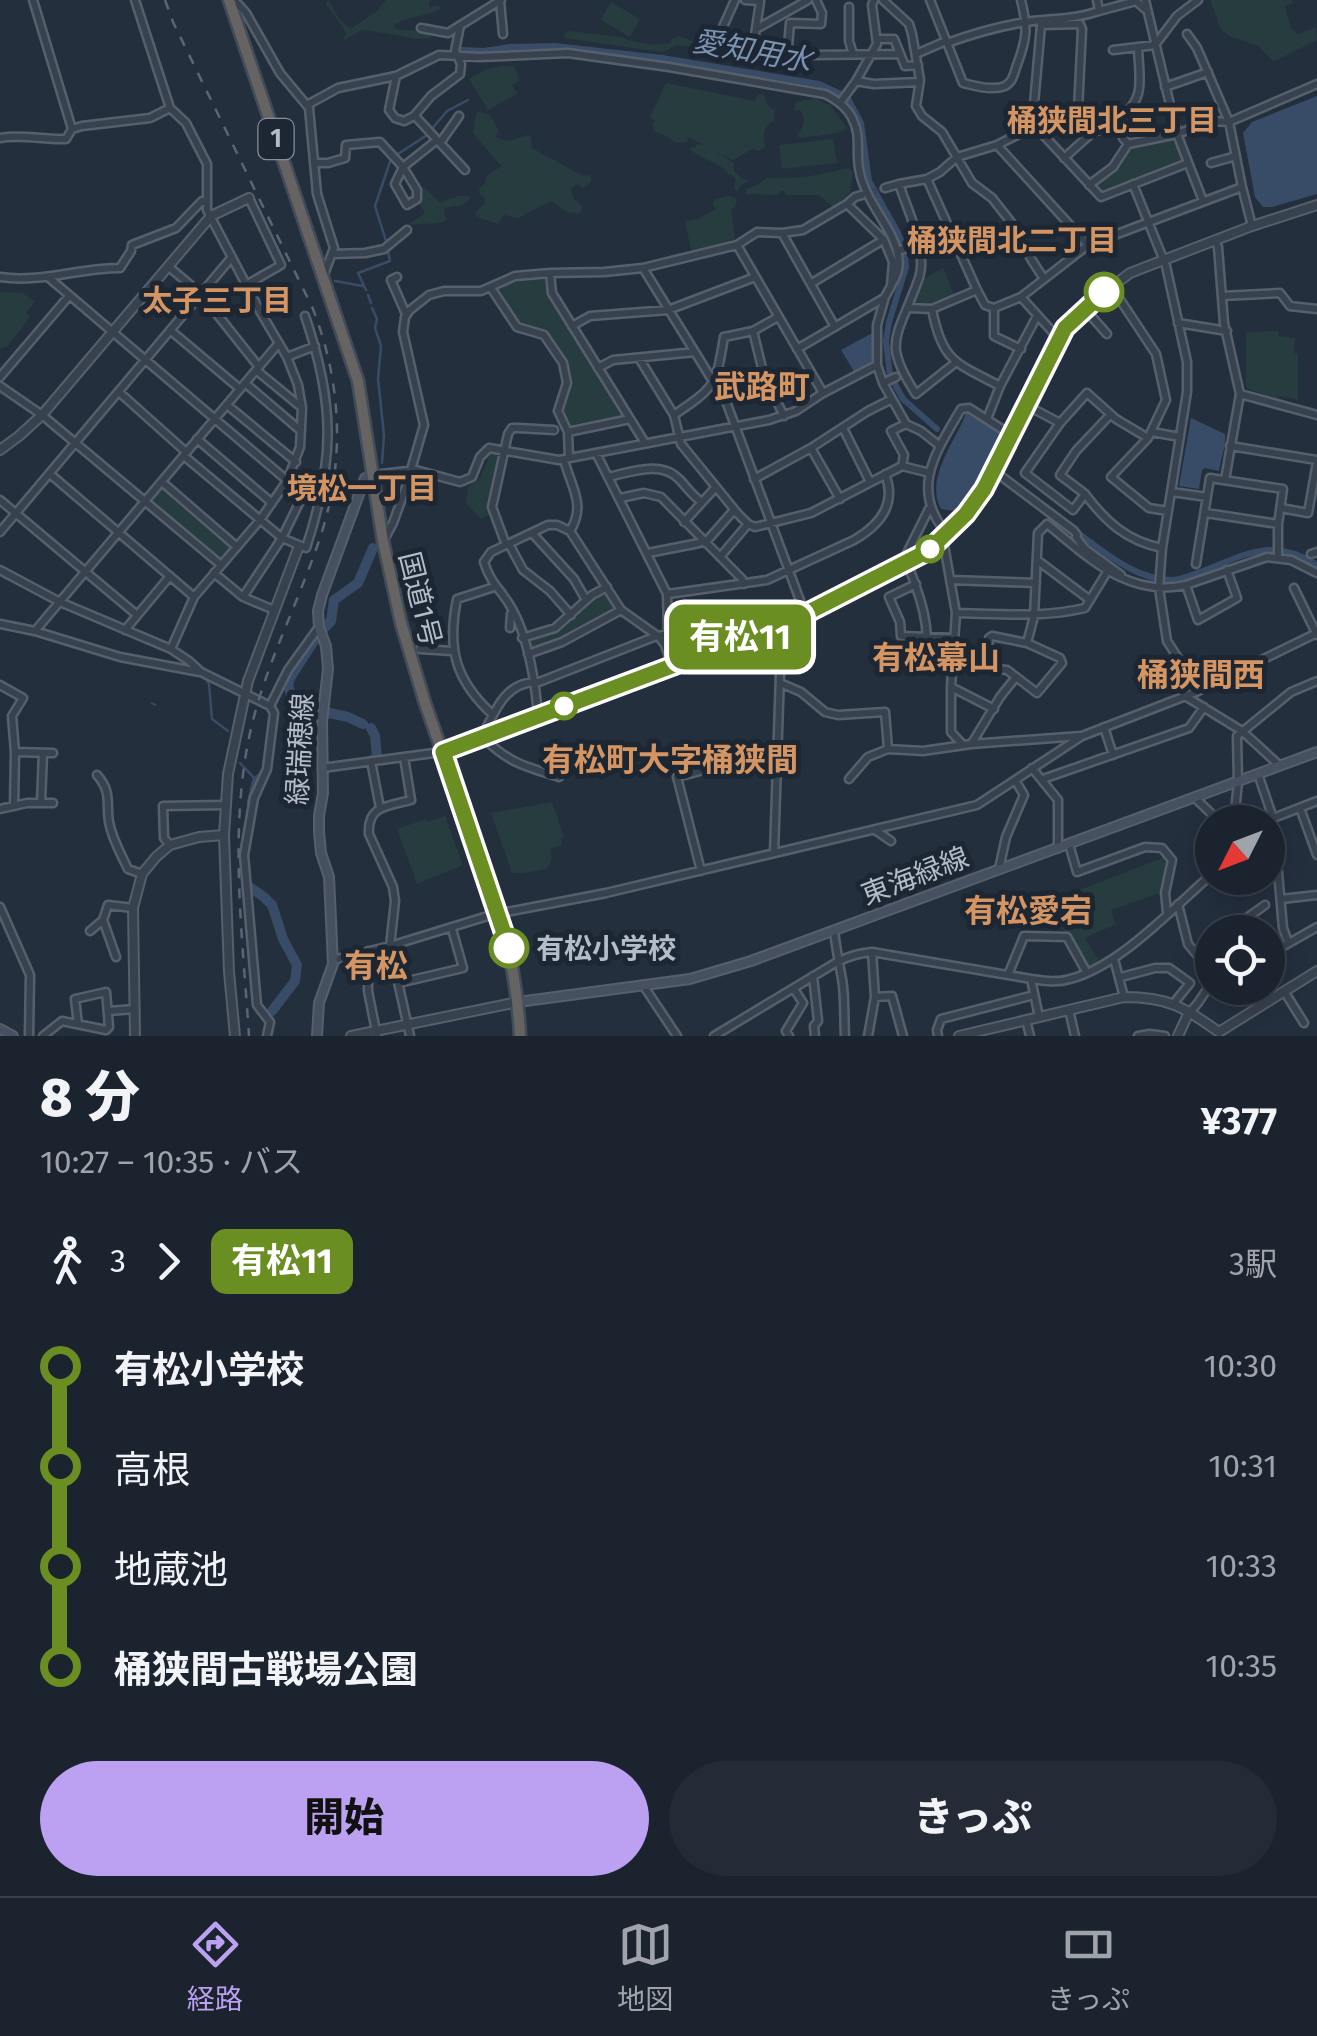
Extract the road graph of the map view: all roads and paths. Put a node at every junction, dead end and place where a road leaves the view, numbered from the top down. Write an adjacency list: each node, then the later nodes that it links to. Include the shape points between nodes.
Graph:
1 (33, 0): 54 (street)
2 (135, 0): 48 (street)
3 (229, 0): 47 (street, via 246,13); 102 (highway, 国道1号 / 1)
4 (501, 0): 22 (street); 25 (street)
5 (735, 0): 28 (street, via 724,34)
6 (744, 0): 15 (street)
7 (808, 0): 18 (street)
8 (816, 0): 21 (street, via 821,24)
9 (874, 0): 27 (street)
10 (884, 0): 37 (street, via 908,24)
11 (930, 0): 29 (street)
12 (1020, 0): 20 (street)
13 (1097, 0): 19 (street)
14 (1198, 0): 30 (street)
15 (760, 1): 24 (street)
16 (1146, 4): 19 (street); 30 (street)
17 (849, 7): 34 (street)
18 (790, 10): 21 (street); 24 (street)
19 (1098, 11): 20 (street)
20 (1026, 22): 29 (street); 29 (street, via 1025,46 1011,80 1000,87 963,84)
21 (790, 23): 28 (street, via 786,49)
22 (460, 26): 23 (street, via 448,33); 33 (street)
23 (421, 28)
24 (758, 28): 28 (street)
25 (504, 34)
26 (1188, 34): 40 (street)
27 (876, 39): 35 (street); 36 (street, via 894,39)
28 (754, 41)
29 (946, 42): 37 (street)
30 (1155, 46): 31 (street); 45 (street)
31 (1138, 47): 32 (street); 52 (street, via 1140,96)
32 (1113, 50)
33 (455, 54): 41 (street); 46 (street, via 584,54); 49 (street, via 460,74)
34 (853, 54): 35 (street); 38 (street)
35 (873, 54): 36 (street); 42 (street)
36 (899, 54): 39 (street, via 905,66)
37 (916, 54): 39 (street)
38 (814, 55)
39 (918, 65): 43 (street)
40 (1208, 72): 45 (street); 51 (street)
41 (396, 76): 47 (street, via 338,88); 49 (street, via 389,110 399,120)
42 (856, 81): 43 (street); 46 (street)
43 (919, 82): 62 (street, via 916,106)
44 (1317, 84): 51 (street)
45 (1166, 87): 56 (street)
46 (842, 101): 91 (street, via 858,135 862,180)
47 (307, 105): 65 (street)
48 (170, 108): 54 (street, via 150,118); 78 (street, via 186,123 207,164)
49 (414, 116): 58 (street)
50 (459, 116): 58 (street)
51 (1229, 122): 56 (street); 61 (street)
52 (1118, 124): 55 (street); 59 (street)
53 (1036, 126): 55 (street, via 1041,25 1080,24 1078,110); 60 (street); 63 (street)
54 (72, 129): 57 (street, via 66,139)
55 (1093, 132): 63 (street)
56 (1176, 134): 59 (street); 64 (street)
57 (0, 138)
58 (438, 142): 67 (street); 68 (street)
59 (1128, 144): 72 (street, via 1114,167)
60 (997, 145): 62 (street); 89 (street)
61 (1236, 156): 66 (street); 73 (street)
62 (957, 157): 69 (street); 103 (street, via 1014,226)
63 (1064, 158): 72 (street)
64 (1188, 162): 71 (street); 77 (street)
65 (314, 163): 67 (street, via 345,158 346,145 380,142); 92 (street)
66 (1211, 163)
67 (403, 167): 67 (street, via 394,184 407,205 417,190)
68 (465, 170)
69 (928, 179): 70 (street); 109 (street)
70 (899, 184): 74 (street); 115 (street, via 922,261)
71 (1133, 184): 72 (street, via 1101,197); 82 (street)
72 (1089, 186)
73 (1242, 187): 77 (street); 83 (street)
74 (885, 188)
75 (862, 195): 79 (street)
76 (249, 198): 81 (street); 105 (street, via 281,265)
77 (1203, 201): 82 (street)
78 (207, 203): 81 (street); 100 (street, via 176,228 132,246 120,268)
79 (847, 204): 85 (street, via 803,230); 86 (street)
80 (1317, 205): 83 (street)
81 (211, 216): 93 (street); 95 (street)
82 (1148, 222): 89 (street); 94 (street)
83 (1252, 226): 87 (street)
84 (407, 230): 92 (street, via 384,249)
85 (782, 233): 88 (street, via 757,232); 104 (street)
86 (884, 240): 104 (street); 106 (street, via 893,262)
87 (1215, 241): 94 (street); 112 (street)
88 (737, 245): 96 (street); 101 (street)
89 (1088, 245): 103 (street)
90 (912, 247): 91 (street)
91 (899, 250): 106 (street)
92 (332, 254): 102 (street)
93 (232, 257): 105 (street); 110 (street)
94 (1164, 260): 107 (street); 125 (street)
95 (169, 267): 110 (street); 131 (street)
96 (643, 268): 97 (street); 120 (street)
97 (550, 273): 108 (street, via 515,276); 126 (street, via 552,293)
98 (397, 276): 122 (street, via 391,280)
99 (0, 277): 100 (street)
100 (48, 277): 111 (street)
101 (755, 277): 120 (street); 124 (street)
102 (322, 278): 198 (highway, 国道1号 / 1, via 358,381)
103 (1044, 279): 114 (street)
104 (812, 283): 127 (street)
105 (246, 285): 134 (street)
106 (891, 286): 113 (street)
107 (1111, 286): 117 (street); 176 (street, via 1153,349 1165,386 1166,400)
108 (491, 288): 122 (street, via 436,293); 174 (street, via 517,327 544,334 563,362 567,384 558,410)
109 (977, 290): 116 (street); 118 (street)
110 (201, 294): 128 (street); 144 (street)
111 (69, 296): 131 (street); 146 (street)
112 (1222, 296): 119 (street, via 1280,294 1290,306); 130 (street)
113 (885, 297): 127 (street); 143 (street)
114 (1021, 297): 116 (street); 123 (street)
115 (908, 308): 118 (street); 142 (street, via 894,346 916,394)
116 (994, 308): 137 (street, via 994,336)
117 (1084, 308): 132 (street); 133 (street)
118 (932, 309): 142 (street, via 944,351)
119 (1317, 309)
120 (668, 310): 126 (street, via 590,316); 138 (street)
121 (304, 316): 135 (street)
122 (406, 316): 193 (street, via 403,332 424,424)
123 (1038, 316): 133 (street); 137 (street)
124 (778, 317): 129 (street); 136 (street)
125 (1178, 323): 130 (street); 177 (street, via 1188,372)
126 (572, 326): 145 (street)
127 (834, 327): 136 (street)
128 (170, 330): 141 (street); 151 (street)
129 (753, 331): 148 (street, via 724,338); 164 (street, via 764,376)
130 (1228, 331): 155 (street)
131 (113, 333): 141 (street); 160 (street)
132 (1107, 334)
133 (1058, 338): 158 (street)
134 (279, 343): 139 (street); 144 (street)
135 (314, 346): 139 (street); 210 (street, via 328,418)
136 (797, 349): 154 (street)
137 (1021, 349): 152 (street)
138 (695, 352): 140 (street); 148 (street)
139 (287, 357): 159 (street)
140 (639, 358): 145 (street); 161 (street)
141 (145, 361): 153 (street); 165 (street)
142 (956, 363): 152 (street)
143 (877, 365): 149 (street); 154 (street)
144 (258, 368): 151 (street); 159 (street)
145 (598, 368): 166 (street)
146 (0, 377)
147 (896, 377): 149 (street)
148 (714, 382): 161 (street); 170 (street)
149 (883, 383): 156 (street)
150 (0, 386): 160 (street)
151 (242, 386): 157 (street); 173 (street)
152 (1000, 386): 167 (street)
153 (119, 392): 180 (street); 188 (street)
154 (822, 393): 164 (street)
155 (1240, 394): 163 (street); 183 (street)
156 (892, 400): 169 (street); 171 (street)
157 (227, 404): 165 (street); 191 (street)
158 (1026, 405): 168 (street); 175 (street)
159 (302, 408): 173 (street)
160 (42, 415): 180 (street); 186 (street)
161 (674, 415): 178 (street)
162 (1110, 415): 168 (street, via 1087,393); 176 (street); 208 (street, via 1060,475)
163 (1317, 415)
164 (784, 416): 170 (street)
165 (215, 418): 179 (street); 202 (street)
166 (630, 419): 174 (street); 181 (street)
167 (986, 419): 175 (street); 182 (street, via 961,409)
168 (1060, 423): 208 (street, via 1024,473 1073,510)
169 (906, 424): 182 (street); 192 (street, via 891,431)
170 (736, 427): 178 (street); 200 (street)
171 (843, 428): 184 (street); 204 (street)
172 (554, 430): 185 (street, via 512,428)
173 (302, 432): 191 (street)
174 (568, 432): 189 (street)
175 (1011, 435): 194 (street)
176 (1150, 435): 177 (street); 220 (street, via 1111,477 1149,508)
177 (1180, 437): 206 (street)
178 (679, 438): 181 (street); 205 (street)
179 (198, 440): 188 (street); 216 (street)
180 (76, 443): 196 (street); 214 (street)
181 (646, 443): 187 (street)
182 (940, 446): 195 (street)
183 (1230, 446): 190 (street); 201 (street)
184 (811, 448): 200 (street); 212 (street)
185 (505, 449): 189 (street); 193 (street, via 486,450 476,471 460,482); 236 (street, via 492,507)
186 (0, 450)
187 (596, 453): 189 (street); 199 (street)
188 (185, 454): 203 (street); 223 (street)
189 (566, 459): 228 (street, via 579,506)
190 (1317, 461): 218 (street, via 1308,513)
191 (296, 462): 202 (street)
192 (902, 466): 195 (street); 197 (street)
193 (412, 470): 198 (street); 234 (street)
194 (993, 470): 232 (street); 255 (street)
195 (930, 473): 217 (street)
196 (50, 474): 222 (street); 230 (street)
197 (885, 474): 204 (street); 248 (street, via 890,500 868,532)
198 (373, 475): 234 (highway, 国道1号 / 1); 282 (main road, 緑瑞穂線, via 365,478 322,595)
199 (608, 477): 211 (street); 215 (street, via 666,470)
200 (754, 479): 225 (street)
201 (1225, 480): 209 (street, via 1210,478); 218 (street, via 1283,489)
202 (288, 481): 207 (street); 216 (street)
203 (162, 482): 214 (street); 238 (street)
204 (870, 482): 212 (street)
205 (715, 488): 215 (street); 219 (street)
206 (1172, 492): 209 (street); 220 (street)
207 (303, 494): 210 (street); 233 (street)
208 (1085, 494): 239 (street, via 1140,544)
209 (1207, 497): 221 (street)
210 (321, 498): 237 (street, via 306,548)
211 (620, 498): 224 (street, via 654,494); 240 (street)
212 (840, 498): 225 (street, via 811,514)
213 (0, 500): 222 (street)
214 (145, 501): 230 (street); 246 (street)
215 (702, 502): 224 (street)
216 (272, 503): 223 (street)
217 (930, 508): 232 (street); 244 (street)
218 (1280, 508): 227 (street)
219 (734, 510): 226 (street); 235 (street)
220 (1168, 511): 239 (street)
221 (1206, 513): 227 (street); 245 (street)
222 (16, 514): 229 (street); 250 (street)
223 (260, 520): 233 (street); 238 (street)
224 (684, 522): 235 (street)
225 (771, 523): 226 (street); 248 (street)
226 (748, 524): 241 (street)
227 (1278, 524): 242 (street)
228 (570, 531): 231 (street, via 552,524); 263 (street)
229 (0, 532)
230 (118, 533): 250 (street); 254 (street)
231 (532, 533): 236 (street); 268 (street)
232 (944, 537): 244 (street); 256 (street)
233 (282, 538): 237 (street); 267 (street)
234 (383, 541): 317 (highway, 国道1号 / 1, via 409,653)
235 (704, 542): 240 (street); 241 (street)
236 (508, 544): 261 (street, via 484,562); 277 (street, via 523,570)
237 (298, 546): 272 (street)
238 (237, 547): 246 (street)
239 (1162, 548): 262 (street)
240 (648, 553): 265 (street)
241 (720, 557): 258 (street)
242 (1278, 557): 249 (street); 253 (street)
243 (1037, 560): 252 (street, via 1038,532 1047,524); 257 (street); 269 (street)
244 (906, 562): 259 (street); 275 (street)
245 (1196, 564)
246 (220, 565): 251 (street)
247 (0, 570): 270 (street)
248 (788, 570): 258 (street); 275 (street)
249 (1226, 570): 260 (street); 260 (street, via 1238,598 1198,620)
250 (84, 572): 270 (street); 276 (street)
251 (214, 572): 266 (street); 267 (street)
252 (1107, 572): 255 (street); 269 (street)
253 (1317, 573)
254 (170, 576): 266 (street); 276 (street)
255 (1125, 579): 262 (street)
256 (950, 580): 257 (street); 274 (street)
257 (1036, 583): 278 (street)
258 (744, 584): 265 (street)
259 (916, 584): 286 (street); 286 (street, via 889,597 901,636)
260 (1186, 584): 262 (street)
261 (494, 586): 271 (street); 292 (street, via 456,599)
262 (1159, 586): 302 (street, via 1167,641)
263 (607, 587): 268 (street); 273 (street)
264 (1294, 588): 284 (street)
265 (667, 594): 285 (street, via 668,634)
266 (194, 597): 291 (street)
267 (243, 597): 272 (street)
268 (586, 600): 277 (street)
269 (1090, 600): 278 (street, via 1086,608)
270 (60, 602): 281 (street); 283 (street)
271 (512, 608): 280 (street); 287 (street)
272 (274, 610): 303 (street)
273 (622, 610): 285 (street); 293 (street)
274 (956, 613): 278 (street); 288 (street)
275 (805, 614): 294 (street); 299 (street)
276 (136, 615): 281 (street)
277 (571, 615): 287 (street)
278 (1034, 616): 289 (street)
279 (0, 624): 283 (street)
280 (510, 628)
281 (125, 630): 291 (street)
282 (321, 630): 305 (street, via 296,657); 326 (main road, 緑瑞穂線, via 328,669)
283 (35, 631): 295 (street)
284 (1317, 634): 302 (street)
285 (659, 637): 294 (street); 297 (street)
286 (928, 637): 288 (street)
287 (522, 638): 293 (street)
288 (956, 638): 301 (street)
289 (1027, 643): 296 (street, via 989,638 987,668); 296 (street, via 1062,663 1037,693)
290 (420, 649): 292 (street)
291 (171, 650): 295 (street)
292 (452, 650): 308 (street, via 466,686)
293 (528, 654): 297 (street)
294 (672, 666): 309 (street)
295 (201, 672): 303 (street)
296 (1016, 677): 307 (street)
297 (535, 681): 308 (street, via 510,692); 309 (street)
298 (1317, 681): 311 (street, via 1291,692)
299 (780, 684): 315 (street, via 825,712 885,712); 322 (street)
300 (0, 685): 316 (street, via 23,698 12,716)
301 (951, 687): 307 (street); 314 (street, via 952,732)
302 (1196, 692): 304 (street)
303 (244, 694): 305 (street); 339 (street)
304 (1185, 696): 306 (street); 310 (street)
305 (270, 706): 422 (street, via 267,768 244,855 258,1006 270,1022)
306 (1204, 708): 311 (street); 321 (street, via 1189,728)
307 (994, 709): 314 (street)
308 (493, 715): 313 (street)
309 (538, 717): 313 (street)
310 (1104, 726): 312 (street); 321 (street)
311 (1242, 731): 325 (street); 334 (street, via 1236,736)
312 (1082, 736): 314 (street); 327 (street)
313 (483, 738): 317 (street); 330 (street, via 515,764)
314 (967, 745): 315 (street)
315 (888, 749): 331 (street, via 868,757)
316 (15, 752): 319 (street); 343 (street)
317 (443, 752): 323 (street); 368 (highway, 国道1号 / 1)
318 (1317, 752): 325 (main road, 東海緑線)
319 (43, 753): 320 (street); 337 (street)
320 (54, 753)
321 (1114, 754): 332 (street)
322 (778, 755): 354 (street); 357 (street, via 678,778)
323 (404, 757): 324 (street); 344 (street, via 411,800)
324 (370, 762): 326 (street); 344 (street)
325 (1279, 765): 328 (main road, 東海緑線)
326 (322, 768): 383 (main road, 緑瑞穂線, via 319,832 329,877)
327 (1032, 768): 332 (street); 333 (street)
328 (1258, 774): 334 (main road, 東海緑線); 342 (street)
329 (97, 776): 358 (street, via 107,786 108,819 120,854 128,869)
330 (559, 777)
331 (849, 779)
332 (1043, 779): 353 (street, via 1058,800)
333 (1014, 780): 348 (street, via 977,805); 356 (street, via 1024,795)
334 (1238, 782): 335 (main road, 東海緑線); 341 (street)
335 (1196, 798): 340 (street); 351 (main road, 東海緑線)
336 (1317, 801): 345 (street)
337 (41, 802): 338 (street); 343 (street)
338 (53, 803)
339 (226, 805): 349 (street); 352 (street, via 163,806)
340 (1203, 805)
341 (1236, 805)
342 (1269, 805)
343 (14, 806): 346 (street)
344 (380, 808): 377 (street, via 371,816 369,834 393,887)
345 (1300, 808): 347 (street); 355 (street)
346 (0, 809)
347 (1285, 814)
348 (874, 829): 350 (street); 354 (street)
349 (224, 836): 352 (street); 421 (street)
350 (891, 841)
351 (1068, 844): 353 (main road, 東海緑線); 367 (street, via 1077,872 1162,848 1172,860)
352 (170, 845): 358 (street)
353 (1058, 848): 356 (main road, 東海緑線)
354 (774, 853): 357 (street)
355 (1317, 855)
356 (1000, 869): 374 (main road, 東海緑線)
357 (701, 871): 368 (street)
358 (142, 874): 366 (street)
359 (1195, 889): 363 (street)
360 (1317, 894): 362 (street)
361 (1280, 895): 362 (street)
362 (1281, 900): 375 (street)
363 (1178, 904): 367 (street); 380 (street)
364 (1265, 904): 369 (street)
365 (0, 908): 418 (street, via 30,975)
366 (133, 908): 370 (street, via 108,905); 403 (street)
367 (1167, 913): 382 (street)
368 (499, 915): 372 (street); 399 (highway, 国道1号 / 1)
369 (1250, 915)
370 (104, 920): 373 (street); 381 (street)
371 (1317, 927): 375 (street)
372 (452, 929): 377 (street); 391 (street, via 462,968)
373 (90, 931)
374 (834, 931): 384 (street); 392 (main road, 東海緑線, via 690,979)
375 (1288, 942): 376 (street)
376 (1285, 944)
377 (390, 946): 378 (street); 391 (street)
378 (368, 952): 383 (street); 414 (street)
379 (872, 952): 384 (street); 387 (street); 397 (street)
380 (1195, 953)
381 (116, 957)
382 (1114, 959): 386 (street); 389 (street)
383 (333, 960): 423 (main road, 緑瑞穂線)
384 (837, 962): 388 (street); 431 (street)
385 (1317, 971): 394 (street)
386 (1087, 973): 387 (street, via 1067,937 1024,936); 390 (street, via 1054,982)
387 (1008, 975): 390 (street)
388 (813, 976): 393 (street); 430 (street)
389 (1120, 978): 398 (street); 400 (street, via 1168,968 1190,982)
390 (1031, 979): 396 (street)
391 (400, 982): 411 (street)
392 (644, 985): 399 (main road, 東海緑線); 427 (street)
393 (794, 989): 428 (street); 429 (street, via 803,1004)
394 (1285, 990)
395 (1285, 993): 409 (street)
396 (1034, 995): 407 (street); 434 (street, via 941,1019)
397 (875, 997): 432 (street); 433 (street, via 892,996)
398 (1124, 997): 400 (street); 404 (street)
399 (518, 1002): 411 (street); 426 (highway, 国道1号 / 1)
400 (1174, 1003): 406 (street)
401 (1197, 1005): 406 (street)
402 (1265, 1005): 415 (street)
403 (134, 1009): 405 (street); 420 (street)
404 (1069, 1010): 407 (street); 438 (street)
405 (108, 1011): 410 (street, via 106,1030); 410 (street, via 106,992 75,999)
406 (1190, 1012): 415 (street); 441 (street)
407 (1039, 1017): 408 (street)
408 (1026, 1020): 412 (street); 437 (street)
409 (1304, 1022)
410 (78, 1024): 419 (street, via 62,1022)
411 (408, 1024): 414 (street); 425 (street)
412 (1005, 1025): 416 (street); 436 (street)
413 (0, 1029): 417 (main road)
414 (376, 1033): 424 (street)
415 (1226, 1033)
416 (972, 1034): 435 (street)
417 (13, 1036)
418 (29, 1036)
419 (43, 1036)
420 (135, 1036)
421 (235, 1036)
422 (267, 1036)
423 (317, 1036)
424 (351, 1036)
425 (410, 1036)
426 (520, 1036)
427 (677, 1036)
428 (714, 1036)
429 (789, 1036)
430 (815, 1036)
431 (845, 1036)
432 (868, 1036)
433 (903, 1036)
434 (938, 1036)
435 (959, 1036)
436 (1008, 1036)
437 (1030, 1036)
438 (1075, 1036)
439 (1140, 1036): 440 (street)
440 (1164, 1036)
441 (1178, 1036)

